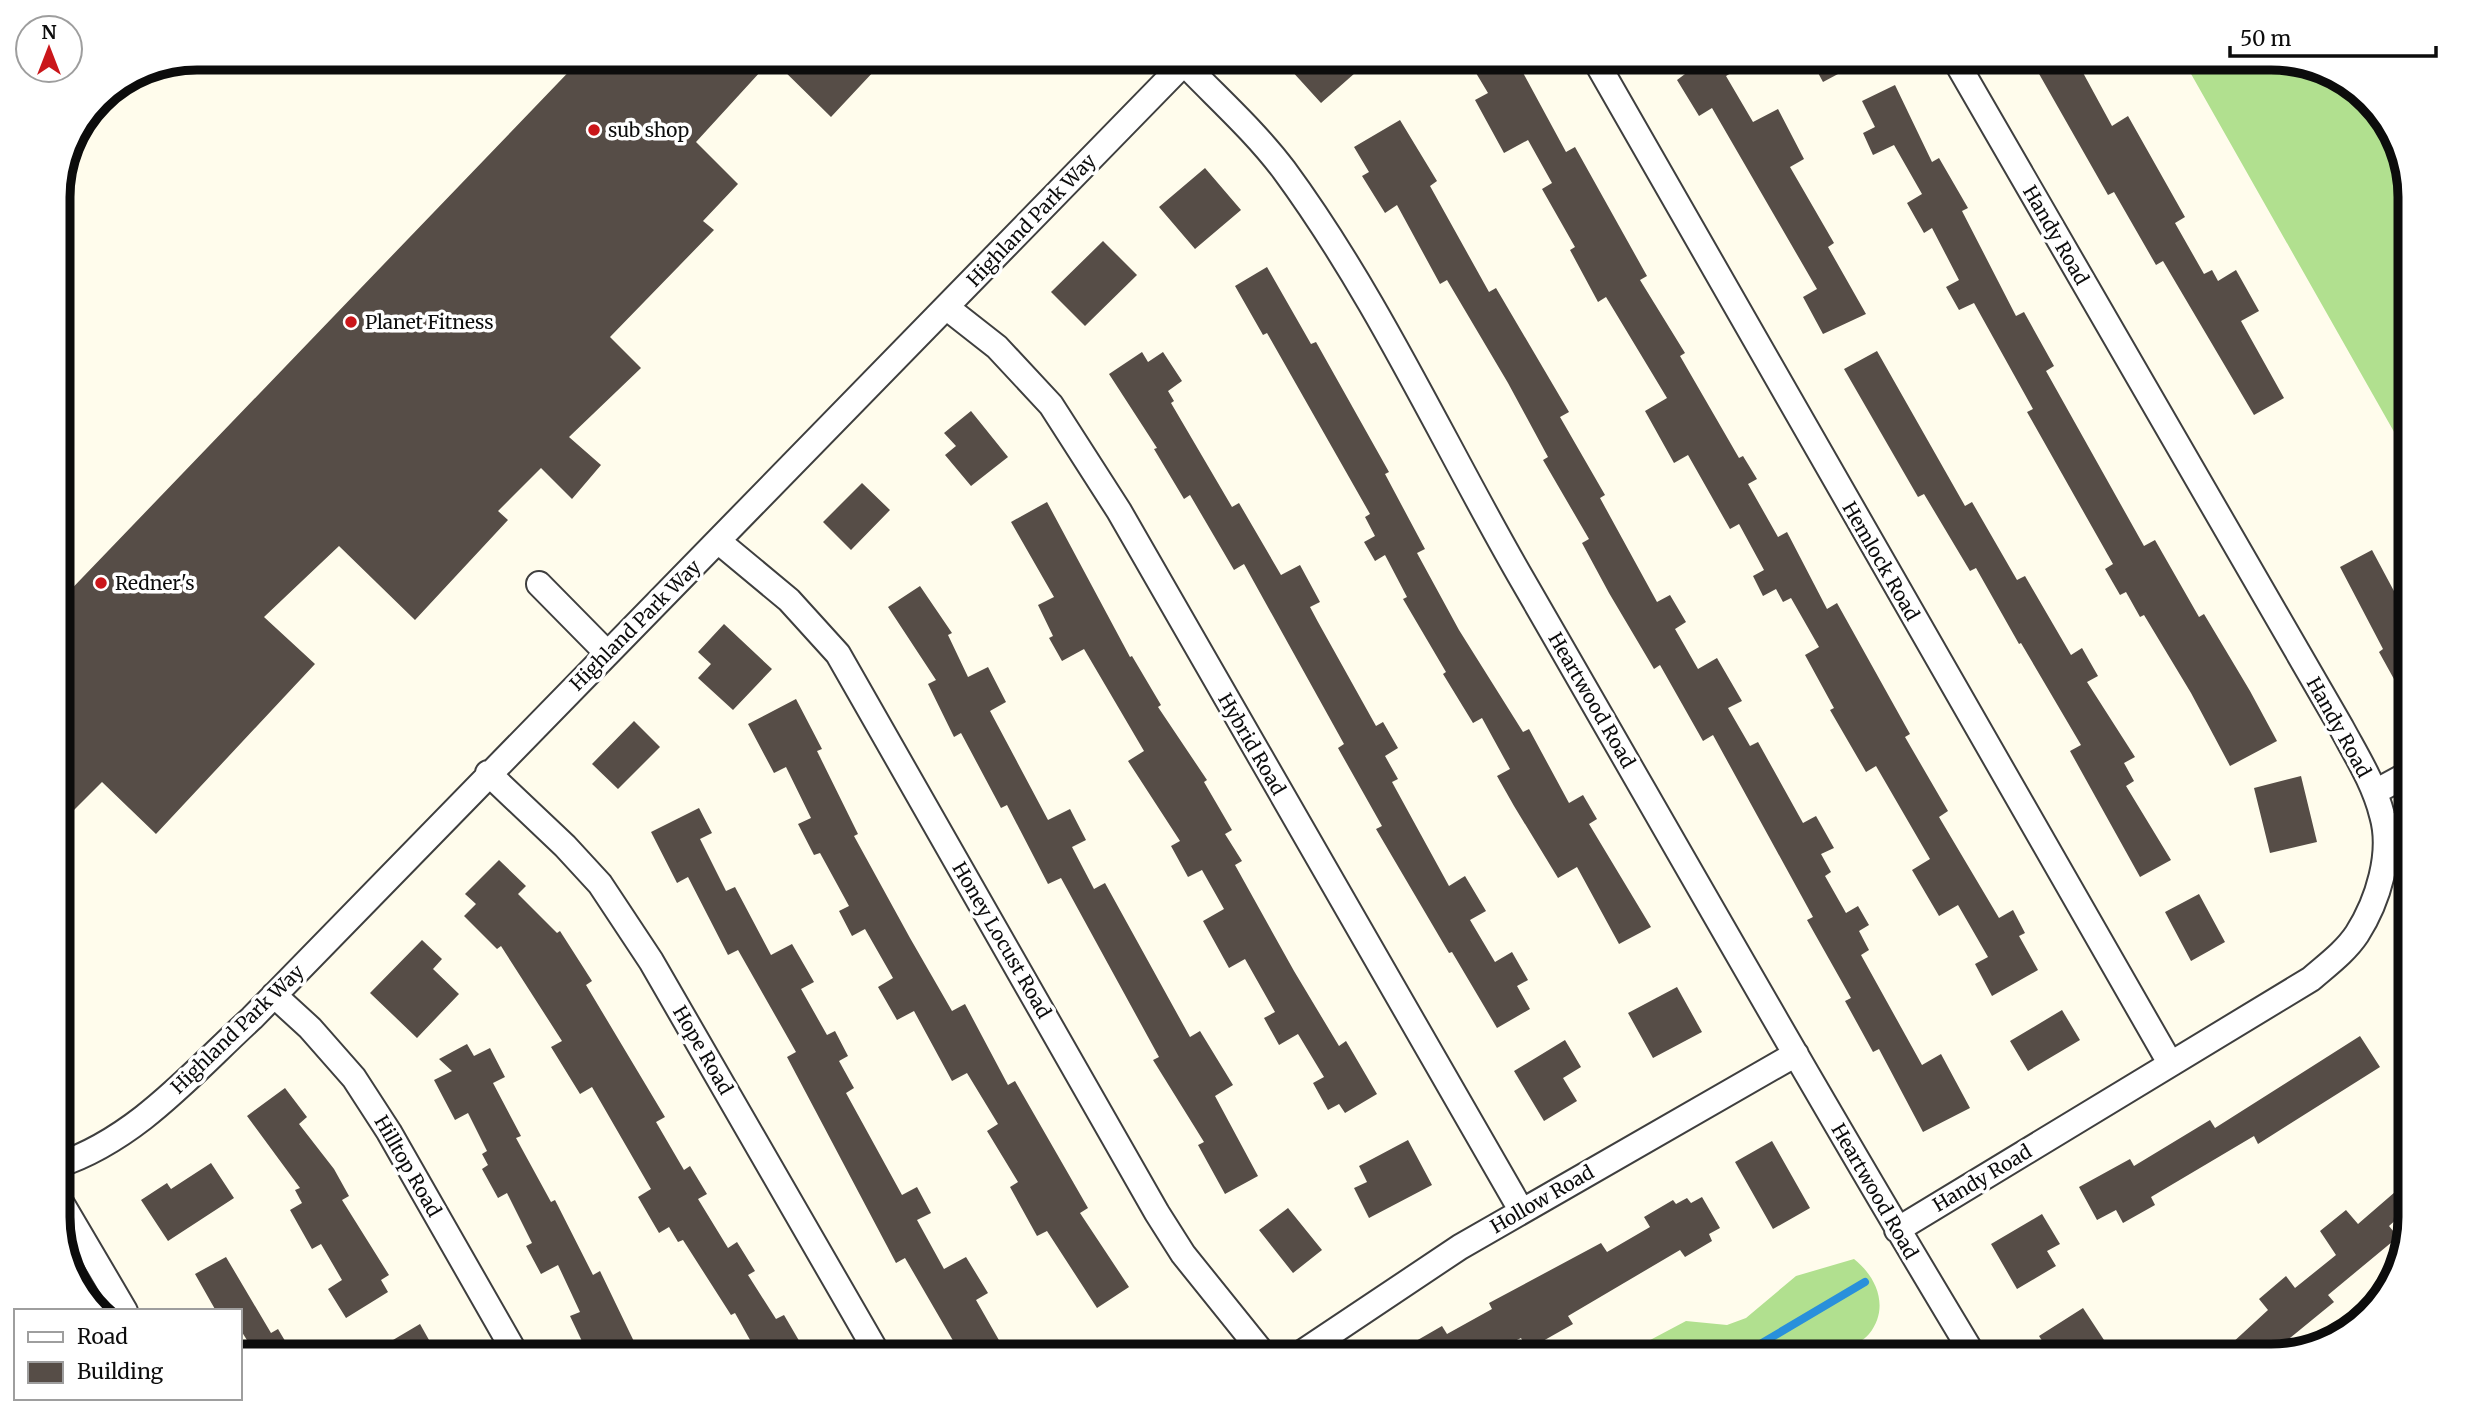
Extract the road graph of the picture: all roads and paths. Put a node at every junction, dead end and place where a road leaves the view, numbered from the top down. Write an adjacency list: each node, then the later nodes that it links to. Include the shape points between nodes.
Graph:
1 (1174, 70): 5 (street, Highland Park Way)
2 (1194, 70): 13 (street, Heartwood Road, via 1249,128 1311,208)
3 (1601, 70): 14 (street, Hemlock Road)
4 (1961, 70): 11 (street, Handy Road)
5 (946, 307): 6 (street, Highland Park Way); 16 (street, Hybrid Road, via 997,347 1051,405 1119,510)
6 (718, 541): 8 (street, Highland Park Way); 22 (street, Honey Locust Road, via 789,600 838,654 1157,1213 1182,1254)
7 (540, 584): 8 (street)
8 (607, 653): 9 (street, Highland Park Way)
9 (488, 773): 12 (street, Highland Park Way); 21 (street, Hope Road, via 600,884 651,961)
10 (2398, 780): 11 (street)
11 (2375, 792): 14 (street, Handy Road, via 2383,816 2385,858 2358,933 2311,979)
12 (274, 995): 15 (street, Highland Park Way, via 144,1118 107,1143); 20 (street, Hilltop Road, via 354,1078)
13 (1796, 1054): 16 (street, Hollow Road); 18 (street, Heartwood Road)
14 (2170, 1063): 18 (street, Handy Road)
15 (70, 1160)
16 (1521, 1210): 23 (street, Hollow Road)
17 (70, 1217): 19 (street)
18 (1897, 1230): 24 (street, Heartwood Road)
19 (124, 1309)
20 (510, 1344)
21 (872, 1344)
22 (1255, 1344)
23 (1315, 1344)
24 (1967, 1344)

